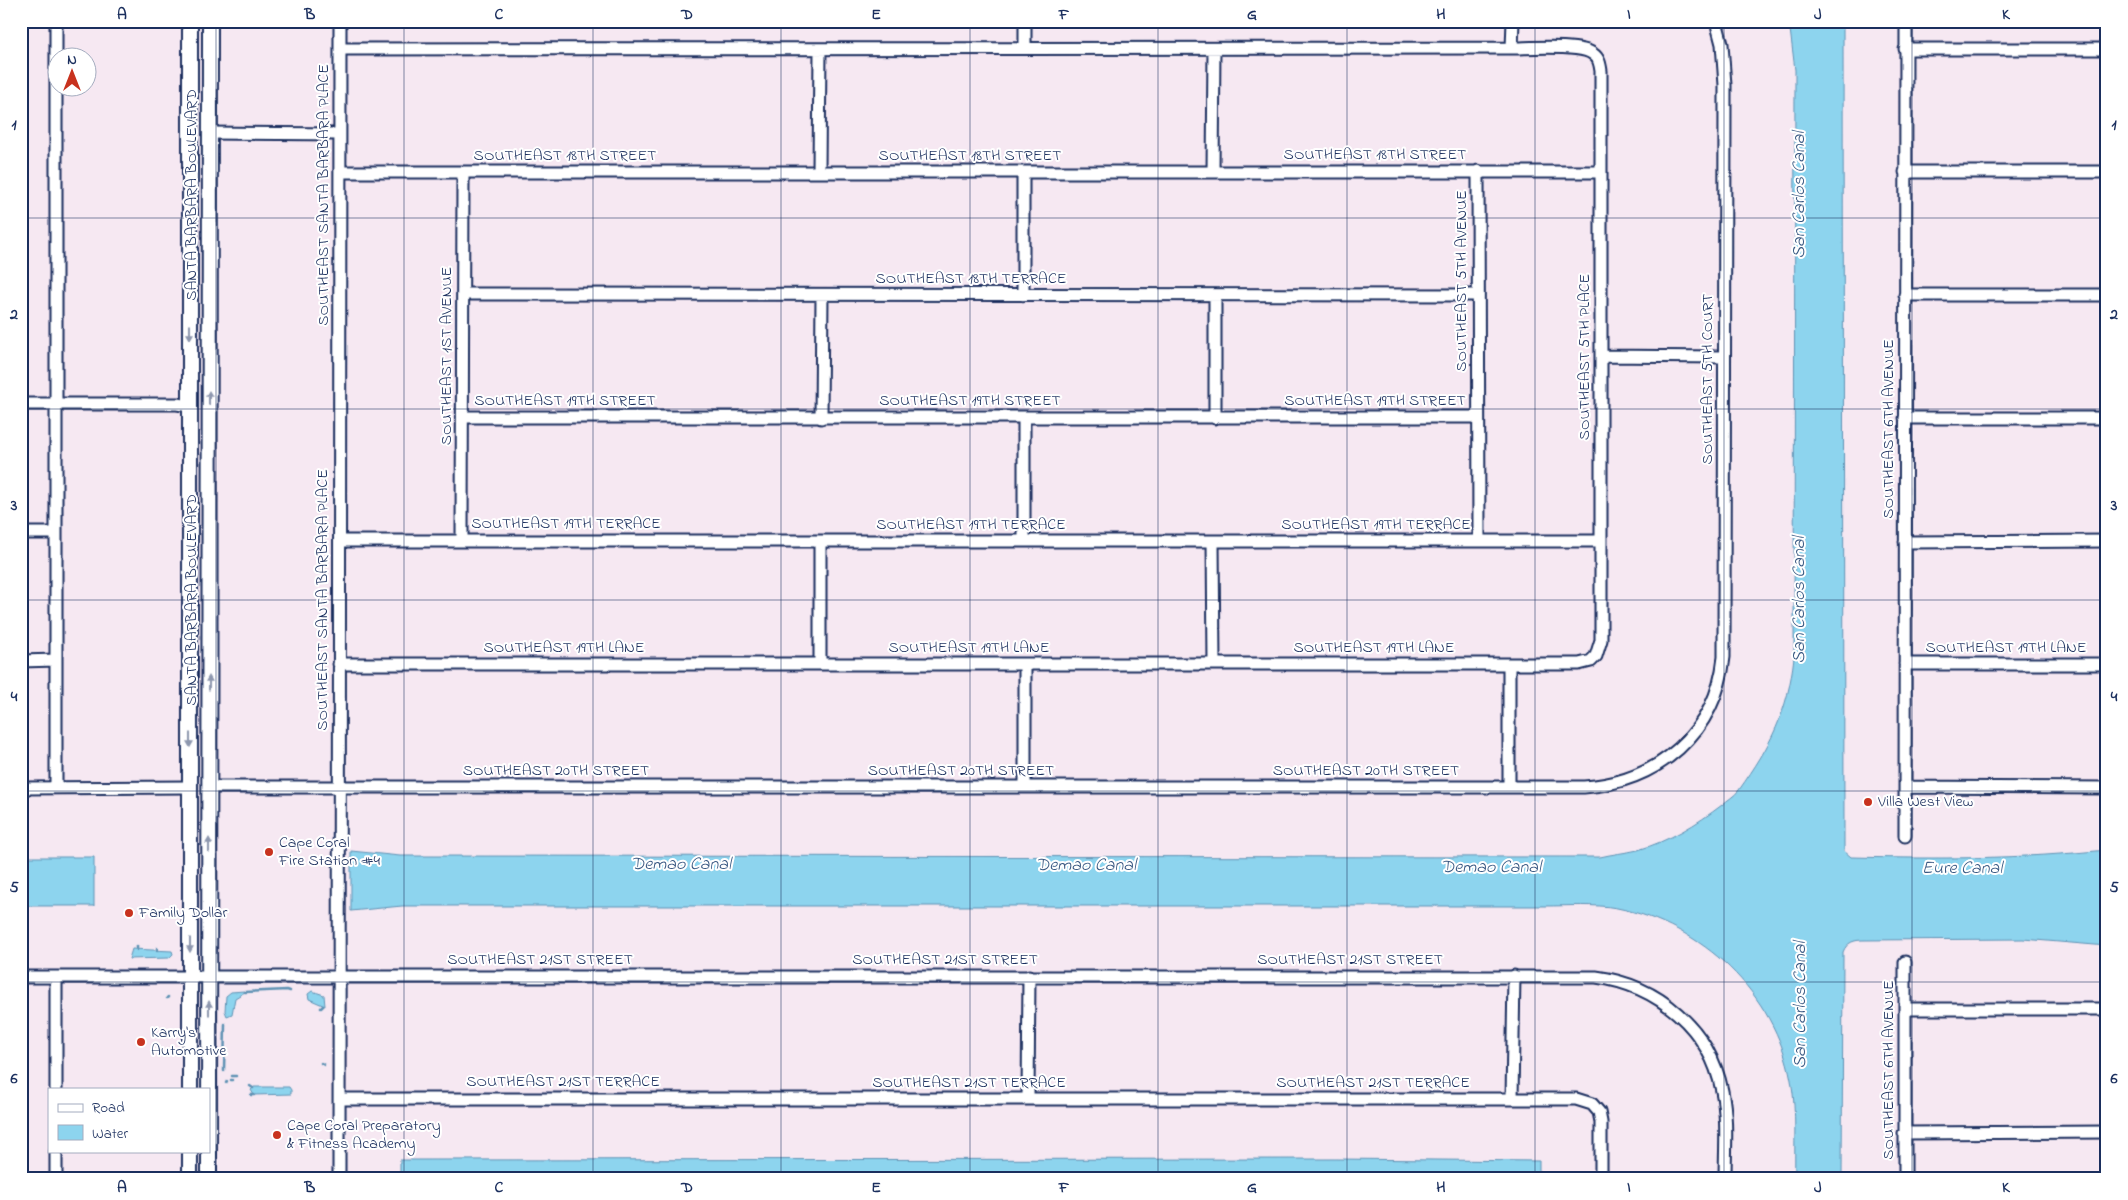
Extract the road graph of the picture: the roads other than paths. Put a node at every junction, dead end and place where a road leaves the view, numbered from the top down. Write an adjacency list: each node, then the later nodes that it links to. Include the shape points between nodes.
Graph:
1 (56, 21): 37 (street)
2 (190, 21): 39 (main road, SANTA BARBARA BOULEVARD, one-way to 39)
3 (198, 21): 17 (main road, via 200,124)
4 (210, 21): 17 (main road, SANTA BARBARA BOULEVARD)
5 (340, 21): 12 (street, SOUTHEAST SANTA BARBARA PLACE)
6 (1025, 21): 10 (street)
7 (1513, 21): 11 (street)
8 (1716, 21): 36 (street, SOUTHEAST 5TH COURT, via 1722,44 1725,85)
9 (1906, 21): 15 (street, SOUTHEAST 6TH AVENUE)
10 (1024, 48): 13 (street); 14 (street)
11 (1512, 48): 14 (street); 25 (street, SOUTHEAST 5TH PLACE, via 1582,49 1597,58 1601,71)
12 (340, 49): 13 (street); 18 (street, SOUTHEAST SANTA BARBARA PLACE)
13 (820, 49): 19 (street)
14 (1214, 49): 24 (street)
15 (1906, 49): 16 (street); 26 (street, SOUTHEAST 6TH AVENUE)
16 (2107, 50)
17 (209, 133): 18 (street); 58 (main road, SANTA BARBARA BOULEVARD, one-way to 17)
18 (339, 134): 21 (street, SOUTHEAST SANTA BARBARA PLACE)
19 (819, 171): 22 (street, SOUTHEAST 18TH STREET); 23 (street, SOUTHEAST 18TH STREET)
20 (1478, 171): 24 (street, SOUTHEAST 18TH STREET); 25 (street, SOUTHEAST 18TH STREET); 32 (street, SOUTHEAST 5TH AVENUE)
21 (340, 172): 22 (street, SOUTHEAST 18TH STREET); 51 (street, SOUTHEAST SANTA BARBARA PLACE)
22 (463, 172): 28 (street, SOUTHEAST 1ST AVENUE)
23 (1023, 172): 24 (street, SOUTHEAST 18TH STREET); 30 (street)
24 (1213, 172)
25 (1601, 172): 35 (street, SOUTHEAST 5TH PLACE)
26 (1905, 172): 27 (street); 33 (street, SOUTHEAST 6TH AVENUE)
27 (2107, 172)
28 (463, 294): 29 (street, SOUTHEAST 18TH TERRACE); 40 (street, SOUTHEAST 1ST AVENUE)
29 (822, 295): 30 (street, SOUTHEAST 18TH TERRACE); 42 (street)
30 (1022, 295): 31 (street, SOUTHEAST 18TH TERRACE)
31 (1216, 295): 32 (street, SOUTHEAST 18TH TERRACE); 44 (street)
32 (1478, 295): 41 (street, SOUTHEAST 5TH AVENUE)
33 (1905, 295): 34 (street); 45 (street, SOUTHEAST 6TH AVENUE)
34 (2107, 295)
35 (1601, 356): 36 (street); 55 (street, SOUTHEAST 5TH PLACE)
36 (1724, 357): 69 (street, SOUTHEAST 5TH COURT, via 1724,657 1716,693)
37 (56, 403): 38 (street); 39 (street); 48 (street)
38 (21, 404)
39 (190, 406): 58 (main road, via 198,412 200,423 201,522); 70 (main road, SANTA BARBARA BOULEVARD, one-way to 70)
40 (463, 417): 42 (street, SOUTHEAST 19TH STREET); 49 (street, SOUTHEAST 1ST AVENUE)
41 (1478, 417): 44 (street, SOUTHEAST 19TH STREET); 54 (street, SOUTHEAST 5TH AVENUE)
42 (821, 418): 43 (street, SOUTHEAST 19TH STREET)
43 (1024, 418): 44 (street, SOUTHEAST 19TH STREET); 50 (street)
44 (1216, 418)
45 (1905, 418): 46 (street); 57 (street, SOUTHEAST 6TH AVENUE)
46 (2107, 418)
47 (21, 533): 48 (street)
48 (56, 533): 61 (street)
49 (462, 540): 51 (street, SOUTHEAST 19TH TERRACE); 52 (street, SOUTHEAST 19TH TERRACE)
50 (1024, 540): 52 (street, SOUTHEAST 19TH TERRACE); 53 (street, SOUTHEAST 19TH TERRACE)
51 (340, 541): 62 (street, SOUTHEAST SANTA BARBARA PLACE)
52 (820, 541): 63 (street)
53 (1213, 541): 54 (street, SOUTHEAST 19TH TERRACE); 65 (street)
54 (1479, 541): 55 (street, SOUTHEAST 19TH TERRACE)
55 (1601, 541): 59 (street, SOUTHEAST 5TH PLACE, via 1601,640)
56 (2107, 541): 57 (street)
57 (1905, 542): 67 (street, SOUTHEAST 6TH AVENUE)
58 (209, 552): 71 (main road, SANTA BARBARA BOULEVARD, one-way to 58)
59 (1596, 656): 66 (street, SOUTHEAST 19TH LANE, via 1577,665)
60 (21, 660): 61 (street)
61 (56, 660): 76 (street)
62 (339, 664): 63 (street, SOUTHEAST 19TH LANE); 77 (street, SOUTHEAST SANTA BARBARA PLACE)
63 (820, 664): 64 (street, SOUTHEAST 19TH LANE)
64 (1025, 664): 65 (street, SOUTHEAST 19TH LANE); 72 (street)
65 (1214, 664): 66 (street, SOUTHEAST 19TH LANE)
66 (1508, 664): 73 (street)
67 (1905, 664): 68 (street, SOUTHEAST 19TH LANE); 74 (street, SOUTHEAST 6TH AVENUE)
68 (2107, 664)
69 (1695, 731): 73 (street, SOUTHEAST 20TH STREET, via 1656,766 1620,782 1584,787)
70 (190, 787): 76 (street); 81 (main road, SANTA BARBARA BOULEVARD, one-way to 81)
71 (209, 787): 77 (street, SOUTHEAST 20TH STREET); 82 (main road, SANTA BARBARA BOULEVARD, one-way to 71)
72 (1024, 787): 73 (street, SOUTHEAST 20TH STREET); 77 (street, SOUTHEAST 20TH STREET)
73 (1509, 787)
74 (1905, 787): 78 (street); 79 (street, SOUTHEAST 6TH AVENUE)
75 (21, 788): 76 (street)
76 (56, 788)
77 (339, 788): 83 (street, SOUTHEAST SANTA BARBARA PLACE)
78 (2107, 788)
79 (1905, 836)
80 (1905, 962): 88 (street, SOUTHEAST 6TH AVENUE)
81 (190, 976): 82 (street, SOUTHEAST 21ST STREET); 87 (street, SOUTHEAST 21ST STREET); 91 (main road, SANTA BARBARA BOULEVARD)
82 (209, 976): 83 (street, SOUTHEAST 21ST STREET); 92 (main road, SANTA BARBARA BOULEVARD, one-way to 82)
83 (340, 976): 84 (street, SOUTHEAST 21ST STREET); 93 (street, SOUTHEAST SANTA BARBARA PLACE)
84 (1029, 976): 85 (street, SOUTHEAST 21ST STREET); 94 (street)
85 (1514, 976): 95 (street); 106 (street, SOUTHEAST 21ST STREET, via 1596,977 1618,981 1654,995 1686,1021 1704,1043 1721,1086 1725,1117)
86 (21, 977): 87 (street, SOUTHEAST 21ST STREET)
87 (56, 977): 90 (street)
88 (1905, 1008): 89 (street); 97 (street, SOUTHEAST 6TH AVENUE)
89 (2107, 1009)
90 (56, 1088)
91 (190, 1088)
92 (209, 1088)
93 (339, 1099): 94 (street, SOUTHEAST 21ST TERRACE); 104 (street, SOUTHEAST SANTA BARBARA PLACE)
94 (1028, 1099): 95 (street, SOUTHEAST 21ST TERRACE)
95 (1512, 1099): 105 (street, SOUTHEAST 21ST TERRACE, via 1582,1100 1596,1107 1601,1122)
96 (2107, 1132): 97 (street)
97 (1904, 1133): 107 (street, SOUTHEAST 6TH AVENUE)
98 (56, 1152): 101 (street)
99 (190, 1152): 102 (main road)
100 (209, 1152): 103 (main road, SANTA BARBARA BOULEVARD, one-way to 100)
101 (56, 1179)
102 (190, 1179)
103 (209, 1179)
104 (339, 1179)
105 (1601, 1179)
106 (1725, 1179)
107 (1905, 1179)

